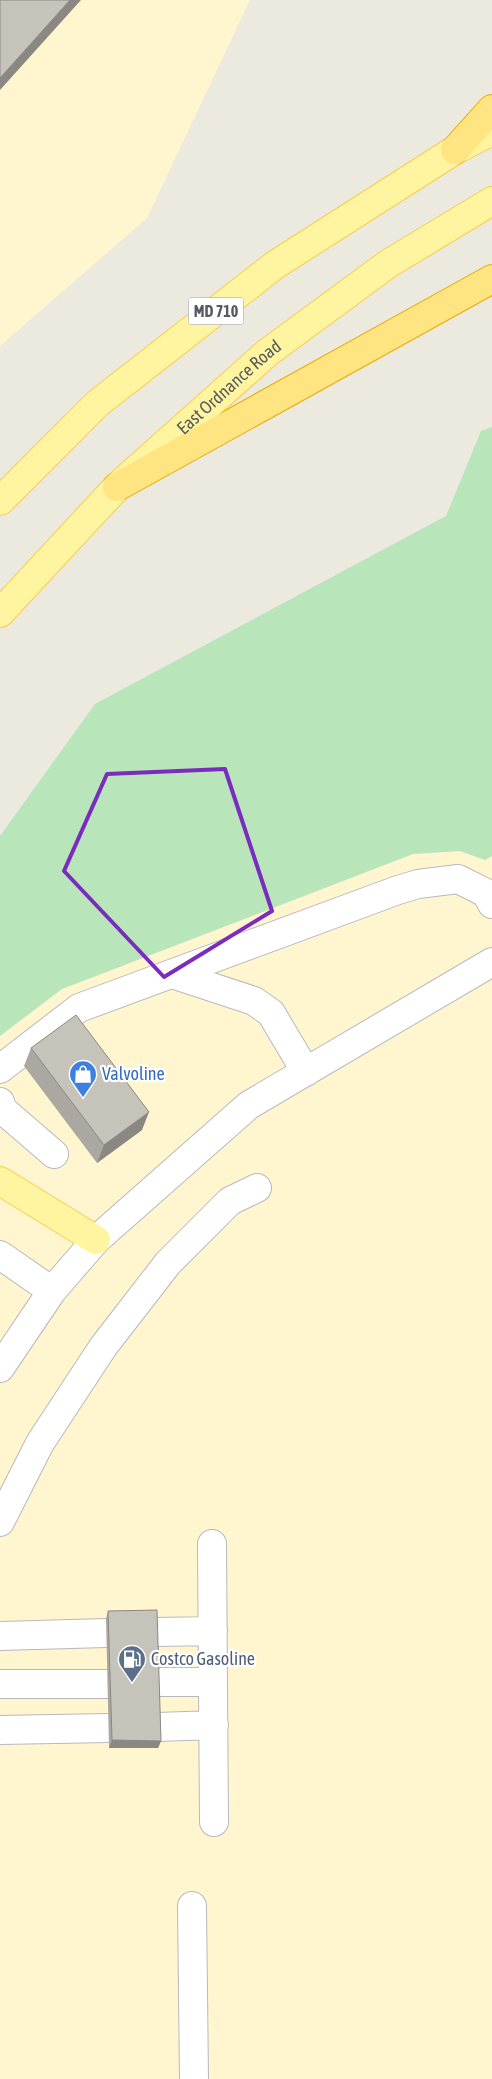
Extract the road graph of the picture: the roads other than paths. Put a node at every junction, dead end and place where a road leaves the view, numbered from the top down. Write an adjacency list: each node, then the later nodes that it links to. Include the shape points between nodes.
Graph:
1 (492, 108): 3 (highway)
2 (492, 131): 3 (main road, MD 710)
3 (455, 150): 7 (main road, MD 710, via 275,266 98,403)
4 (492, 201): 6 (main road, East Ordnance Road, via 388,264 267,353)
5 (492, 278): 6 (highway)
6 (117, 487): 8 (main road, East Ordnance Road)
7 (0, 500)
8 (0, 613)
9 (492, 904): 11 (lane, via 486,893 458,879 418,884)
10 (492, 962): 13 (lane)
11 (172, 974): 12 (lane, via 79,1008); 13 (lane, via 254,1001 271,1013)
12 (0, 1069)
13 (306, 1072): 18 (lane, via 249,1105)
14 (0, 1102): 15 (lane, via 3,1110)
15 (54, 1154)
16 (0, 1181): 18 (main road)
17 (257, 1188): 22 (lane, via 230,1200 168,1262 103,1347 40,1443)
18 (96, 1240): 20 (lane)
19 (0, 1254): 20 (lane)
20 (52, 1291): 21 (lane)
21 (0, 1368)
22 (0, 1522)
23 (212, 1544): 24 (lane)
24 (213, 1631): 25 (lane); 29 (lane)
25 (155, 1632)
26 (106, 1633): 27 (lane)
27 (0, 1636)
28 (156, 1682): 29 (lane)
29 (213, 1682): 32 (lane)
30 (0, 1684): 31 (lane)
31 (108, 1684)
32 (214, 1725): 33 (lane); 36 (lane)
33 (157, 1727)
34 (109, 1728): 35 (lane)
35 (0, 1730)
36 (214, 1822)
37 (192, 1906): 38 (lane)
38 (194, 2079)

